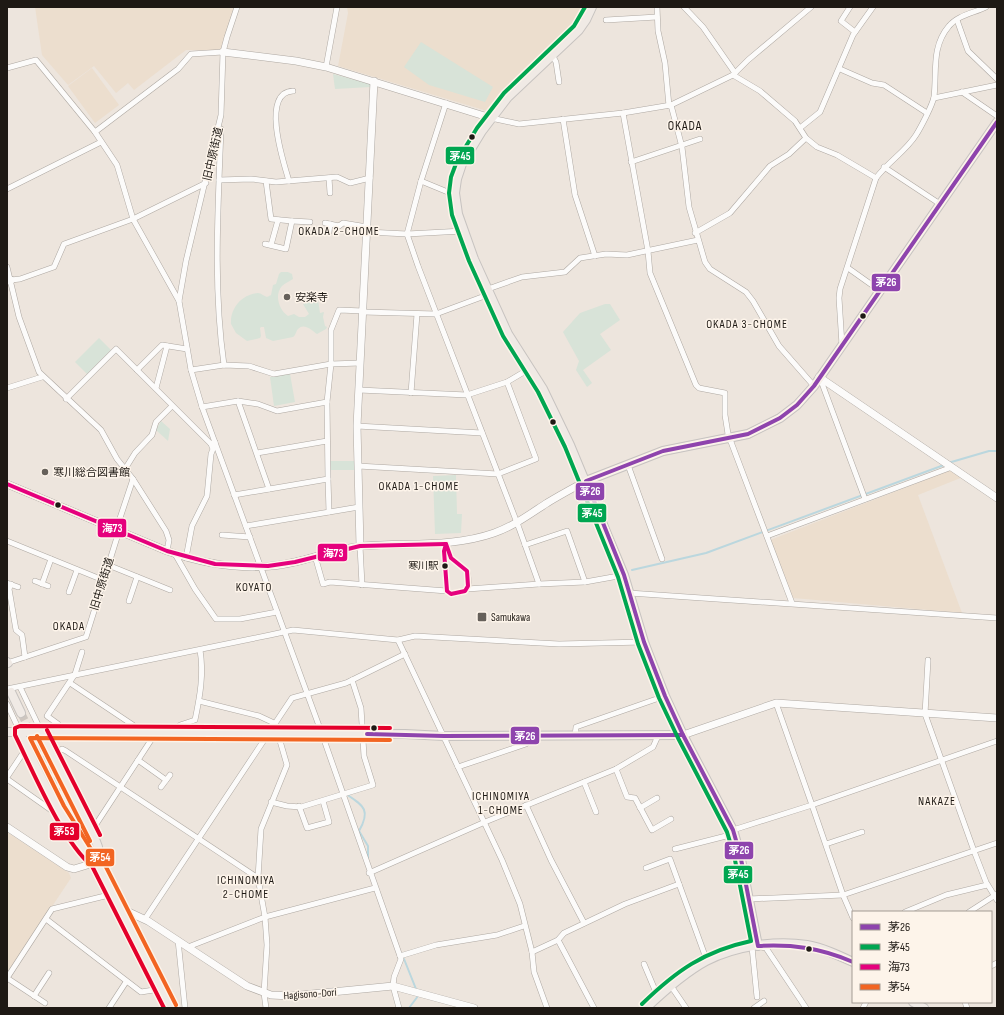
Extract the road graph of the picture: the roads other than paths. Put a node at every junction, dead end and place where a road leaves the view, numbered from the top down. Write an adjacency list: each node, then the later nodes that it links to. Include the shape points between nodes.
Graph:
1 (237, 7): 14 (street, 旧中原街道)
2 (337, 7): 16 (street)
3 (592, 7): 15 (main road, via 586,20)
4 (657, 7): 10 (street)
5 (684, 7): 19 (street, via 703,27)
6 (810, 7): 19 (street)
7 (850, 7): 13 (street, via 841,21)
8 (873, 7): 13 (street)
9 (986, 7): 12 (street)
10 (657, 17): 11 (street); 28 (street)
11 (606, 20)
12 (957, 20): 20 (street, via 968,52); 26 (street, via 949,26 936,51)
13 (855, 32): 18 (street)
14 (223, 52): 16 (street); 36 (street, via 191,54 178,69); 41 (street, 旧中原街道, via 222,115)
15 (552, 55): 22 (street, via 556,62); 32 (main road, via 508,97)
16 (326, 67): 21 (street)
17 (7, 68): 36 (street, via 36,60)
18 (840, 69): 30 (street, via 872,83 884,85); 35 (street, via 820,112)
19 (734, 74): 28 (street); 35 (street, via 760,91)
20 (997, 79)
21 (374, 81): 27 (street); 45 (street)
22 (559, 82)
23 (997, 85): 25 (street)
24 (293, 92): 49 (street, via 281,97 275,128)
25 (962, 92): 26 (street); 31 (street)
26 (934, 98): 30 (street)
27 (446, 103): 32 (street); 50 (street)
28 (670, 105): 29 (street); 40 (street)
29 (623, 113): 33 (street); 42 (street)
30 (927, 113): 43 (street, via 916,136)
31 (997, 116)
32 (491, 118): 33 (street, via 519,124); 54 (main road, via 462,164)
33 (563, 119): 69 (street, via 575,195)
34 (997, 122): 55 (main road)
35 (800, 128): 37 (street)
36 (95, 132): 39 (street)
37 (806, 138): 46 (street, via 817,147 837,155); 63 (street, via 789,154 770,166 730,213)
38 (700, 139): 40 (street)
39 (101, 142): 52 (street); 56 (street, via 117,165)
40 (682, 146): 42 (street); 63 (street, via 689,207)
41 (217, 147): 47 (street); 51 (street, 旧中原街道)
42 (631, 162): 68 (street)
43 (884, 167): 46 (street); 55 (street)
44 (330, 178): 45 (street, via 337,177 350,183); 49 (street); 53 (street)
45 (370, 178): 60 (street)
46 (876, 178): 71 (street)
47 (219, 180): 48 (street); 84 (street, via 216,271 219,330)
48 (266, 181): 49 (street); 57 (street, via 271,219)
49 (289, 181)
50 (421, 181): 54 (street); 64 (street)
51 (206, 184): 56 (street); 75 (street, 旧中原街道, via 186,261)
52 (7, 189)
53 (330, 192)
54 (455, 195): 61 (main road)
55 (940, 204): 73 (main road)
56 (133, 219): 72 (street, via 64,244 54,267 20,279); 75 (street)
57 (278, 220): 58 (street); 67 (street)
58 (292, 221): 59 (street); 67 (street, via 286,249)
59 (310, 222)
60 (367, 230): 62 (street, via 344,221 339,226 328,224); 64 (street); 76 (street)
61 (463, 231): 64 (street); 74 (main road)
62 (329, 232)
63 (695, 233): 65 (street)
64 (407, 234): 78 (street)
65 (698, 240): 68 (street); 91 (street, via 710,269 746,292 779,346)
66 (266, 244): 67 (street)
67 (271, 245)
68 (648, 250): 69 (street, via 627,255); 104 (street, via 650,273 696,386 725,393 725,415)
69 (595, 256): 74 (street, via 580,258 565,272 522,277)
70 (7, 267): 72 (street)
71 (848, 268): 73 (street); 79 (street, via 839,298)
72 (9, 280): 88 (street, via 19,317)
73 (879, 290): 79 (main road)
74 (489, 291): 78 (street); 85 (main road, via 508,334)
75 (179, 301): 81 (street)
76 (363, 312): 77 (street); 82 (street, via 339,310 331,330); 83 (street)
77 (417, 314): 78 (street); 95 (street)
78 (436, 314): 96 (street)
79 (842, 345): 89 (main road)
80 (167, 346): 81 (street); 86 (street, via 162,345); 93 (street)
81 (187, 349): 87 (street)
82 (330, 364): 83 (street); 84 (street, via 274,374 249,366); 99 (street)
83 (360, 364): 94 (street)
84 (224, 365): 87 (street)
85 (529, 369): 90 (street); 115 (main road, via 557,416)
86 (137, 370): 93 (street); 97 (street, via 116,349)
87 (191, 370): 101 (street)
88 (42, 377): 92 (street); 97 (street)
89 (819, 377): 91 (main road); 110 (street); 120 (street)
90 (506, 382): 96 (street); 112 (street, via 536,459)
91 (814, 386): 104 (main road, via 797,405 780,418 748,434)
92 (7, 388)
93 (156, 388): 100 (street)
94 (359, 390): 95 (street); 102 (street)
95 (411, 393): 96 (street)
96 (468, 395): 103 (street)
97 (66, 399): 111 (street, via 101,430)
98 (238, 401): 99 (street, via 258,404 277,411); 101 (street); 107 (street)
99 (327, 402): 105 (street)
100 (172, 406): 106 (street); 111 (street, via 156,422 152,435 135,453)
101 (202, 407): 106 (street)
102 (357, 426): 103 (street); 109 (street)
103 (482, 433): 112 (street)
104 (730, 438): 108 (main road, via 664,451); 127 (street)
105 (327, 441): 107 (street); 114 (street)
106 (213, 443): 118 (street); 136 (street, via 207,496 192,526)
107 (257, 453): 117 (street)
108 (628, 465): 115 (main road); 138 (street)
109 (358, 466): 112 (street); 121 (street)
110 (952, 467): 119 (street); 120 (street)
111 (125, 469): 113 (street)
112 (498, 474): 123 (street)
113 (133, 479): 125 (street, 旧中原街道); 133 (street, via 166,531 169,540)
114 (328, 479): 117 (street); 122 (street)
115 (586, 481): 123 (street); 142 (main road)
116 (7, 484): 125 (street)
117 (269, 489): 118 (street)
118 (234, 495): 124 (street)
119 (997, 498)
120 (865, 499): 127 (street)
121 (359, 507): 122 (street); 132 (street)
122 (329, 512): 124 (street)
123 (517, 523): 130 (street, via 472,539); 131 (street)
124 (246, 526): 128 (street)
125 (118, 531): 133 (street); 139 (street, 旧中原街道)
126 (222, 535): 128 (street)
127 (766, 535): 160 (street)
128 (250, 537): 140 (street)
129 (7, 541): 137 (street)
130 (446, 544): 132 (street); 154 (street, via 451,558 467,571); 155 (street, via 444,551)
131 (525, 545): 146 (street, via 567,531); 150 (street)
132 (360, 546): 135 (street); 149 (street)
133 (167, 551): 134 (street)
134 (175, 554): 136 (street); 161 (street, via 216,619 240,620)
135 (315, 556): 140 (street, via 294,562); 149 (street, via 323,584)
136 (186, 558): 140 (street, via 215,564)
137 (51, 559): 141 (street); 148 (street)
138 (662, 559)
139 (108, 565): 143 (street); 144 (street, 旧中原街道)
140 (261, 566): 161 (street)
141 (77, 570): 144 (street); 156 (street)
142 (624, 575): 146 (street); 157 (main road)
143 (138, 577): 153 (street); 158 (street)
144 (103, 580): 169 (street, 旧中原街道, via 86,637)
145 (35, 581): 148 (street)
146 (585, 582): 150 (street)
147 (9, 583): 152 (street); 159 (street)
148 (42, 584): 151 (street)
149 (362, 584): 155 (street)
150 (539, 584): 154 (street)
151 (48, 586)
152 (18, 587)
153 (170, 590)
154 (467, 590): 155 (street, via 451,594)
155 (447, 591)
156 (69, 592)
157 (629, 593): 160 (street); 165 (main road)
158 (129, 601)
159 (9, 603): 169 (street, via 17,620 16,630 22,635)
160 (792, 603): 162 (street)
161 (277, 612): 163 (street)
162 (997, 618)
163 (284, 631): 164 (street); 166 (street); 177 (street)
164 (398, 640): 165 (street, via 415,636 559,644); 168 (street)
165 (644, 642): 178 (main road)
166 (200, 650): 172 (street); 179 (street, via 203,667)
167 (82, 652): 172 (street)
168 (405, 654): 173 (street); 198 (street)
169 (25, 657): 171 (street)
170 (928, 660): 183 (street)
171 (7, 663)
172 (75, 674): 174 (street); 175 (street)
173 (352, 680): 177 (street); 196 (street, via 361,708)
174 (70, 683): 189 (street, via 47,716 58,724); 190 (street, via 133,725)
175 (20, 687): 176 (street); 188 (street)
176 (9, 690): 182 (main road)
177 (306, 694): 185 (street, via 292,698); 195 (street)
178 (665, 696): 197 (main road); 200 (street, via 576,727)
179 (199, 700): 185 (street, via 259,716); 192 (street, via 195,720 180,725)
180 (776, 703): 183 (street); 197 (street); 219 (street)
181 (7, 704): 187 (street)
182 (21, 713)
183 (925, 714): 184 (street); 206 (street)
184 (997, 718)
185 (274, 723): 193 (street)
186 (7, 732): 187 (main road)
187 (23, 732): 188 (main road, bridge); 203 (main road)
188 (40, 732): 189 (main road); 204 (main road)
189 (62, 733): 190 (main road)
190 (133, 733): 191 (main road)
191 (155, 734): 192 (main road); 205 (street)
192 (179, 734): 193 (main road)
193 (267, 734): 194 (main road); 230 (street)
194 (278, 734): 195 (main road); 217 (street, via 287,765)
195 (322, 734): 196 (main road); 214 (street)
196 (365, 734): 198 (main road); 214 (street, via 364,756 373,785)
197 (683, 735): 201 (main road); 228 (main road)
198 (444, 736): 199 (main road); 207 (street)
199 (530, 736): 200 (main road); 207 (street, via 526,744)
200 (575, 736): 201 (main road)
201 (658, 736): 208 (street, via 653,747)
202 (997, 741): 206 (street)
203 (27, 747): 209 (street); 222 (main road)
204 (53, 755): 211 (street, via 62,749); 227 (main road)
205 (138, 760): 211 (street); 212 (street, via 168,777)
206 (940, 760): 219 (street); 235 (street)
207 (458, 767): 225 (street)
208 (616, 769): 210 (street); 221 (street, via 627,797 635,798)
209 (7, 778): 222 (street, via 51,810)
210 (584, 782): 218 (street); 223 (street)
211 (121, 787): 227 (street); 230 (street)
212 (161, 787)
213 (62, 794): 238 (main road)
214 (344, 794): 216 (street); 241 (street)
215 (658, 798): 221 (street)
216 (323, 801): 220 (street); 220 (street, via 329,822 307,828)
217 (271, 802): 220 (street); 242 (street, via 261,829)
218 (526, 805): 225 (street); 257 (street)
219 (812, 805): 228 (street); 232 (street)
220 (299, 806)
221 (640, 808): 224 (street, via 652,830)
222 (59, 809): 238 (main road, via 86,853)
223 (596, 812)
224 (671, 819)
225 (485, 822): 241 (street); 258 (street, via 520,904)
226 (7, 827): 238 (street, via 67,867 74,869)
227 (92, 832): 238 (main road, via 98,847)
228 (734, 832): 233 (street, via 709,845); 249 (main road)
229 (862, 832): 232 (street)
230 (197, 839): 242 (street); 256 (street)
231 (997, 843): 235 (street)
232 (826, 844): 247 (street)
233 (682, 848): 234 (street); 236 (street)
234 (676, 849)
235 (974, 852): 244 (street); 247 (street)
236 (683, 854)
237 (651, 859): 239 (street)
238 (97, 862): 246 (main road)
239 (653, 865): 240 (street); 243 (street, via 670,859)
240 (646, 868)
241 (369, 873): 245 (street)
242 (258, 878): 254 (street)
243 (679, 884): 257 (street, via 625,904); 265 (street)
244 (987, 885): 248 (street); 251 (street, via 946,895)
245 (375, 888): 254 (street); 264 (street)
246 (113, 894): 250 (main road); 255 (street, via 52,909)
247 (843, 895): 249 (street); 253 (street)
248 (996, 897): 252 (street)
249 (750, 899): 261 (main road)
250 (120, 908): 256 (street, Hagisono-Dori); 275 (main road)
251 (907, 911)
252 (971, 911)
253 (852, 916)
254 (265, 917): 262 (street); 278 (street, via 267,944)
255 (46, 919): 271 (street); 272 (street)
256 (144, 919): 259 (street, Hagisono-Dori)
257 (584, 923): 260 (street, via 564,933)
258 (524, 926): 263 (street); 264 (street, via 497,935 436,945)
259 (178, 940): 262 (street, Hagisono-Dori); 287 (street)
260 (558, 940): 263 (street); 292 (street)
261 (755, 946): 265 (main road); 266 (main road, via 807,945 832,952); 277 (street); 296 (street, via 766,948)
262 (188, 947): 278 (street, Hagisono-Dori, via 247,986)
263 (532, 952): 291 (street, via 537,980)
264 (400, 956): 273 (street, via 400,965)
265 (707, 961): 274 (main road)
266 (852, 962)
267 (644, 964): 268 (street)
268 (647, 971): 270 (street); 279 (street, via 655,990)
269 (49, 973): 280 (street)
270 (640, 974)
271 (7, 978): 280 (street)
272 (126, 982): 275 (street, via 141,992); 285 (street)
273 (393, 986): 278 (street, Hagisono-Dori, via 291,996); 289 (street); 290 (street, Hagisono-Dori)
274 (671, 986): 279 (main road); 294 (street)
275 (160, 988): 286 (main road)
276 (763, 989): 277 (street)
277 (756, 990): 281 (street)
278 (264, 993): 288 (street)
279 (660, 995): 293 (main road)
280 (34, 996): 283 (street)
281 (757, 997)
282 (764, 1001): 295 (street)
283 (44, 1002)
284 (915, 1003): 297 (main road)
285 (109, 1008)
286 (171, 1008)
287 (185, 1008)
288 (266, 1008)
289 (399, 1008)
290 (474, 1008)
291 (547, 1008)
292 (594, 1008)
293 (646, 1008)
294 (686, 1008)
295 (754, 1008)
296 (806, 1008)
297 (924, 1008)

